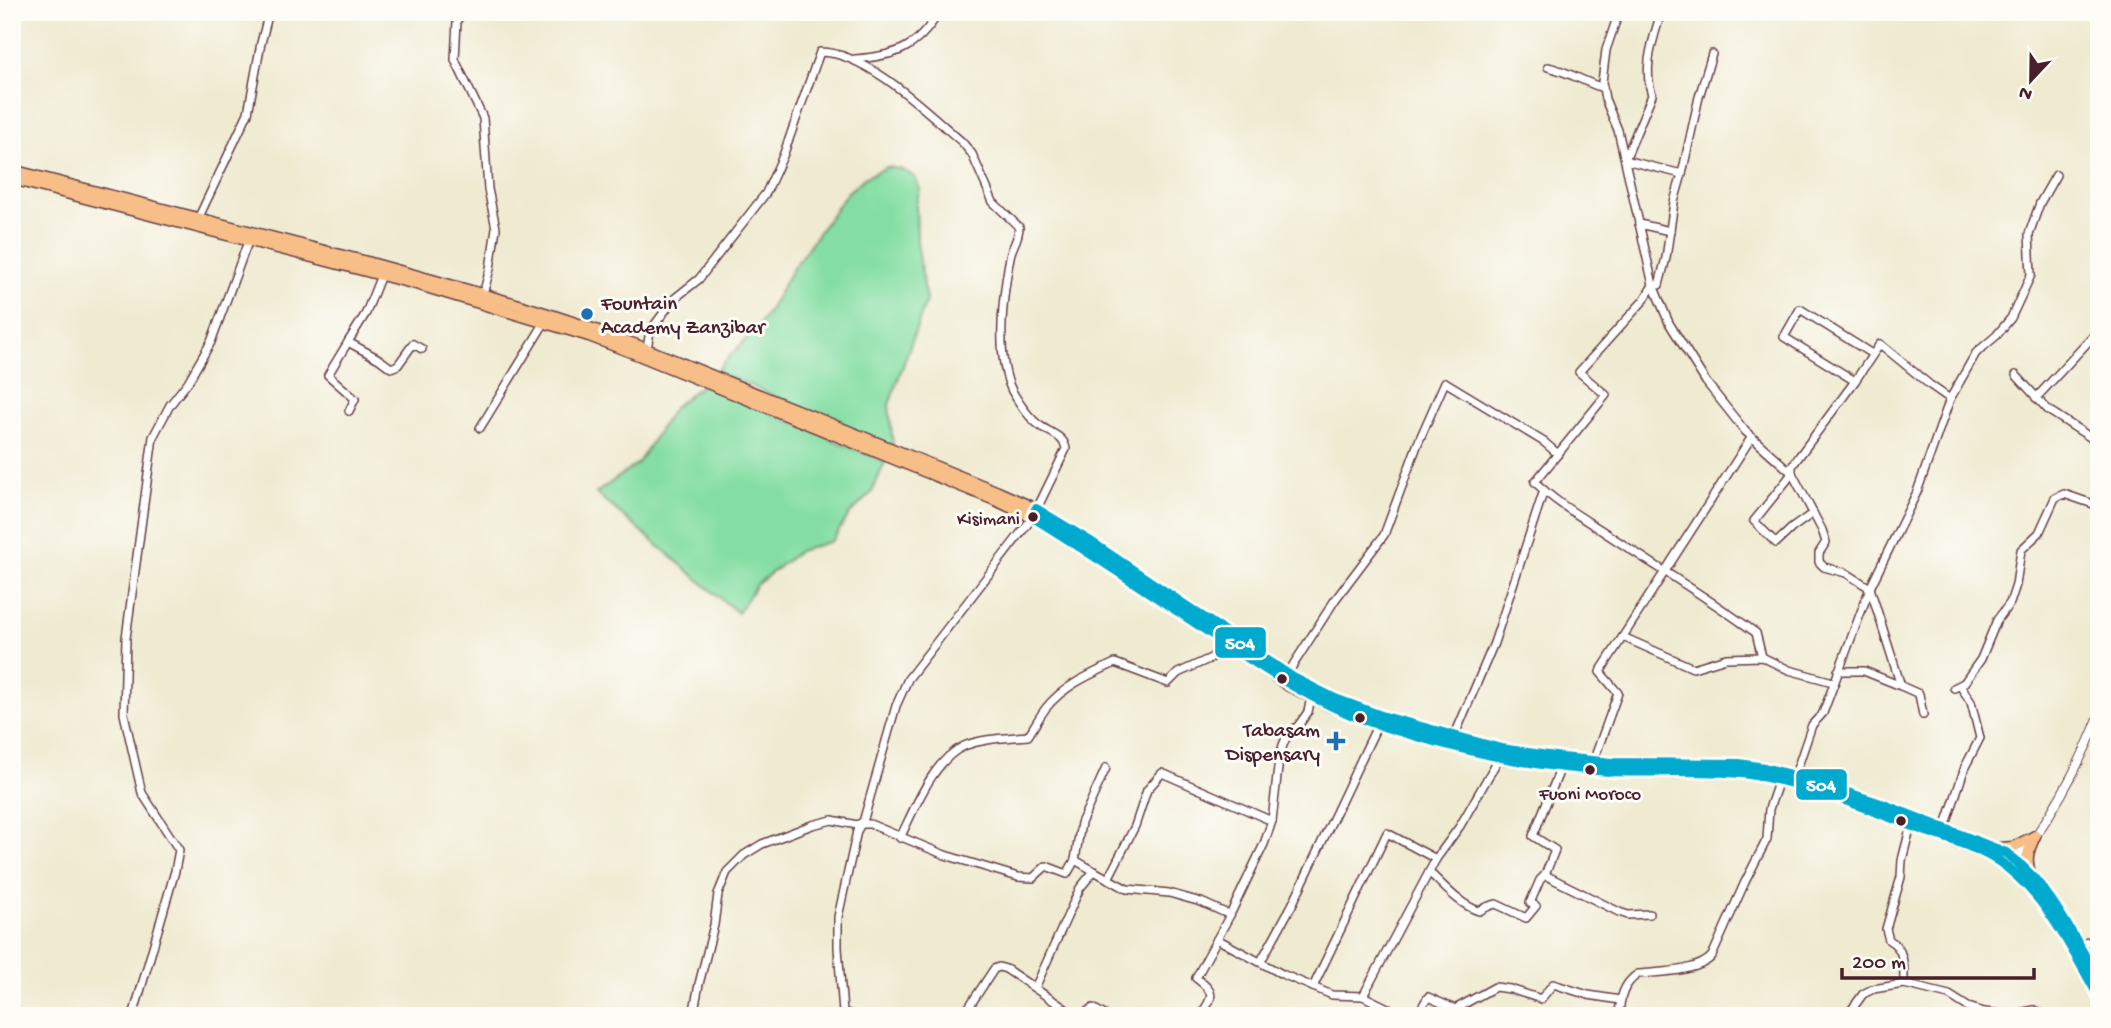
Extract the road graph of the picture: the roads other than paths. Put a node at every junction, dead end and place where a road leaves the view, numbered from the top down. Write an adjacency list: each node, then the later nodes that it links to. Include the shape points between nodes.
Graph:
1 (269, 12): 15 (street, via 248,113)
2 (462, 12): 21 (street, via 457,20 455,60 484,118 488,189 496,228)
3 (939, 12): 7 (street, via 907,48 882,57)
4 (1619, 12): 9 (street, via 1606,50)
5 (1660, 16): 10 (street, via 1648,54 1647,81 1652,95)
6 (1712, 54): 12 (street)
7 (854, 59): 26 (street, via 820,52 766,193 699,279 674,299 650,331); 41 (street, via 876,71 962,142 993,202 1019,227 1004,295 1003,365 1023,407 1038,425 1066,444)
8 (1548, 67): 9 (street)
9 (1603, 88): 10 (street)
10 (1625, 160): 12 (street); 16 (street)
11 (12, 170): 15 (main road)
12 (1682, 174): 17 (street)
13 (2056, 175): 32 (street, via 2029,234 2032,275 2021,299 2011,318 1976,353)
14 (12, 179): 15 (main road)
15 (197, 221): 18 (main road); 21 (main road)
16 (1639, 224): 17 (street); 20 (street)
17 (1670, 231): 20 (street, via 1659,285)
18 (248, 239): 19 (main road); 93 (street, via 211,342 153,437 126,638 124,714 142,793 179,850)
19 (381, 275): 22 (main road); 24 (street)
20 (1653, 285): 35 (street, via 1669,323 1706,382); 37 (street, via 1579,372 1606,395)
21 (483, 294): 26 (main road)
22 (545, 322): 28 (main road); 34 (street)
23 (2099, 330): 31 (street)
24 (348, 342): 25 (street, via 391,368 413,344); 33 (street, via 328,375 355,399)
25 (422, 349)
26 (647, 349): 28 (main road)
27 (1872, 354): 30 (street); 30 (street, via 1800,309 1784,337); 32 (street, via 1880,344)
28 (701, 375): 41 (main road)
29 (2016, 375): 31 (street)
30 (1855, 381): 38 (street, via 1792,466)
31 (2036, 398): 36 (street)
32 (1950, 399): 44 (street, via 1917,492)
33 (349, 411)
34 (480, 428)
35 (1751, 438): 38 (street); 43 (street)
36 (2099, 443)
37 (1558, 454): 39 (street, via 1535,482); 49 (street, via 1444,382 1384,535)
38 (1792, 473): 42 (street); 42 (street, via 1754,521 1776,543)
39 (1544, 490): 43 (street); 56 (street, via 1494,643)
40 (2099, 506): 66 (street, via 2064,494 2055,498 2039,533 2021,550 2010,603 1981,659 1957,687 1971,702 1980,738)
41 (1035, 513): 46 (main road); 49 (main road, via 1089,541); 64 (street, via 908,679)
42 (1812, 513): 44 (street, via 1826,542 1819,562)
43 (1663, 572): 45 (street); 47 (street, via 1756,633)
44 (1870, 588): 48 (street); 51 (street)
45 (1622, 637): 47 (street, via 1693,668 1726,658); 58 (street, via 1600,672 1618,693)
46 (1227, 645): 49 (main road); 68 (street, via 1168,683 1115,663 1061,693 1028,736 965,745 948,755)
47 (1762, 657): 50 (street)
48 (1838, 671): 50 (street); 51 (street, via 1864,671)
49 (1284, 678): 52 (main road); 56 (main road, via 1381,716)
50 (1833, 682): 61 (street)
51 (1901, 686): 53 (street, via 1919,694)
52 (1311, 697): 55 (main road); 63 (street, via 1308,712 1283,745)
53 (1923, 715)
54 (2099, 716): 67 (street, via 2087,748)
55 (1378, 724): 57 (main road); 83 (street)
56 (1454, 737): 58 (main road)
57 (1499, 758): 59 (main road); 70 (street)
58 (1593, 762): 61 (main road, via 1739,764)
59 (1561, 767): 62 (main road, via 1738,773); 76 (street, via 1533,836 1555,850)
60 (1106, 768): 71 (street, via 1081,823)
61 (1795, 775): 66 (main road)
62 (1779, 780): 65 (main road); 90 (street, via 1769,809 1767,839 1707,963 1638,975 1627,983)
63 (1272, 821): 77 (street, via 1162,773 1147,790); 79 (street)
64 (861, 824): 68 (street); 92 (street, via 838,917); 94 (street, via 832,820 812,825 762,844 727,872 718,894)
65 (1911, 824): 72 (main road); 85 (street, via 1886,929 1902,956)
66 (1945, 828): 69 (main road)
67 (2035, 836): 69 (main road, via 2014,847); 72 (street); 74 (main road, via 2026,863)
68 (900, 838): 71 (street, via 1026,879 1046,866 1067,874)
69 (1988, 846): 72 (main road)
70 (1436, 859): 75 (street); 86 (street, via 1387,833)
71 (1075, 860): 73 (street)
72 (2011, 862): 74 (main road); 89 (main road)
73 (1094, 871): 77 (street); 87 (street, via 1080,888)
74 (2029, 872): 82 (main road)
75 (1429, 873): 76 (street, via 1473,909 1482,911 1496,904 1526,918 1536,906 1531,903); 88 (street)
76 (1545, 874): 78 (street, via 1619,912)
77 (1108, 879): 79 (street, via 1127,889 1201,902)
78 (1649, 914)
79 (1230, 915): 81 (street)
80 (2099, 937): 82 (street)
81 (1217, 939): 83 (street); 99 (street, via 1196,978 1212,994)
82 (2078, 947): 84 (main road)
83 (1261, 961): 86 (street)
84 (2099, 981)
85 (1904, 984): 104 (street, via 1863,994); 105 (street, via 1949,995 1984,1012 2010,1015 2034,1010)
86 (1313, 987): 88 (street, via 1332,995)
87 (1035, 988): 96 (street, via 996,967); 97 (street)
88 (1363, 996): 100 (street)
89 (2099, 996)
90 (1620, 1000): 91 (street, via 1553,984 1541,999 1495,987); 103 (street)
91 (1455, 1009): 101 (street, via 1428,997 1420,1010); 102 (street)
92 (842, 1014): 95 (street)
93 (133, 1016)
94 (693, 1016)
95 (855, 1016)
96 (963, 1016)
97 (1078, 1016): 98 (street, via 1093,1008)
98 (1106, 1016)
99 (1200, 1016)
100 (1404, 1016)
101 (1409, 1016)
102 (1483, 1016)
103 (1619, 1016)
104 (1846, 1016)
105 (2048, 1016)

